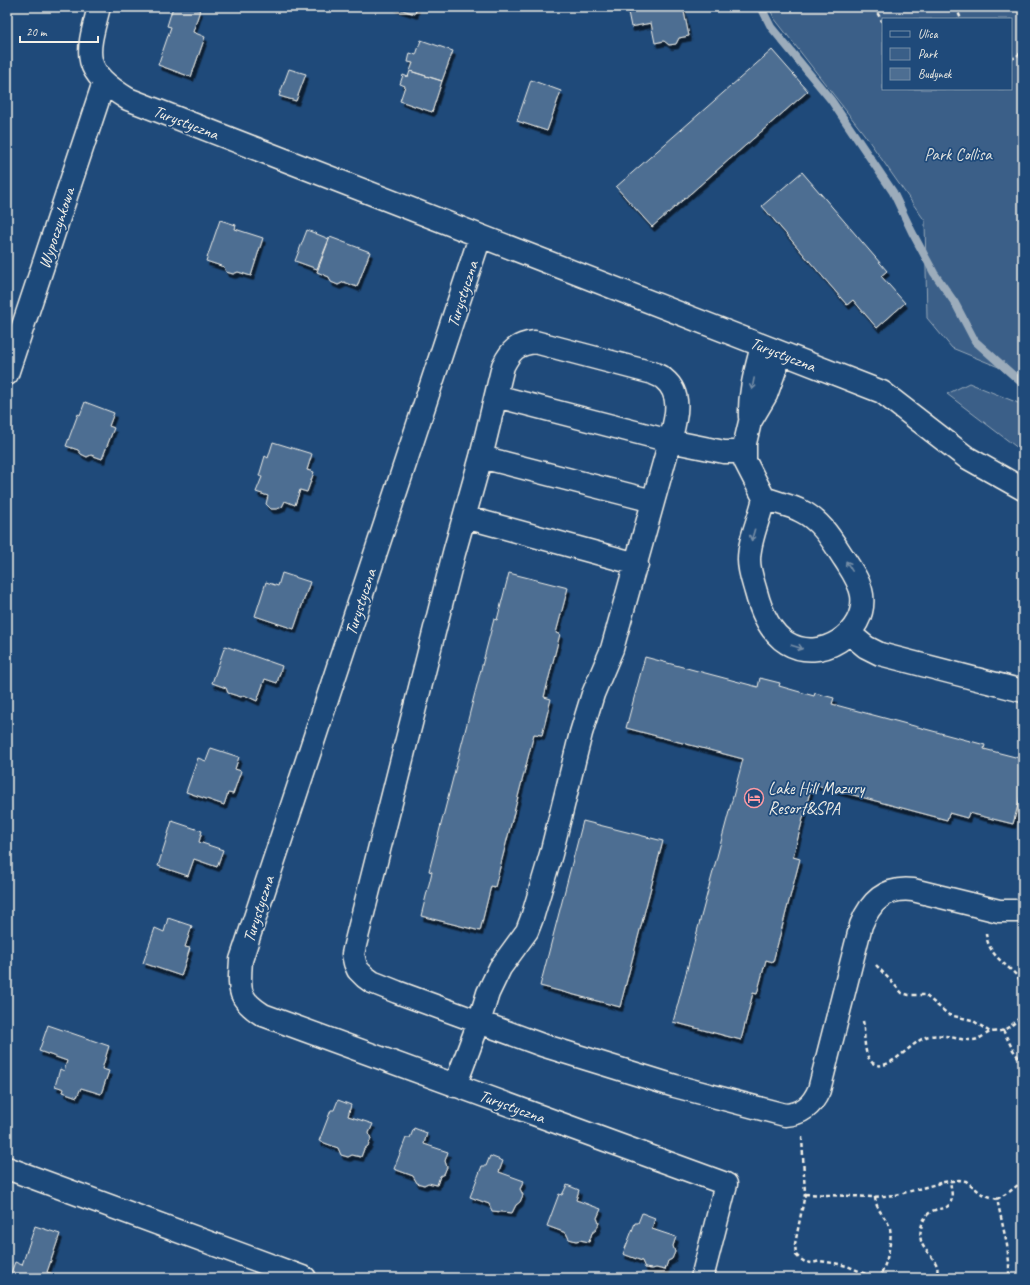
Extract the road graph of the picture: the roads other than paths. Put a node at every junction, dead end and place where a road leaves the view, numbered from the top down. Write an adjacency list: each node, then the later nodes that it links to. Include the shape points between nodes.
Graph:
1 (99, 7): 2 (street, Turystyczna, via 89,51 91,63)
2 (104, 82): 3 (street, Turystyczna, via 128,99); 5 (street, Wypoczynkowa)
3 (480, 237): 4 (street, Turystyczna); 19 (street, Turystyczna, via 241,960 239,980 245,1001 263,1015)
4 (771, 350): 8 (street, via 766,395 750,422); 10 (street, Turystyczna, via 882,392 966,457)
5 (7, 374)
6 (496, 396): 7 (street); 7 (street, via 508,356 524,343 535,342 653,373 664,379 676,402); 9 (street)
7 (670, 441): 8 (street, via 724,452); 12 (street)
8 (744, 452): 11 (street, via 745,461)
9 (481, 457): 12 (street); 13 (street)
10 (1023, 489)
11 (764, 498): 15 (street, one-way to 11, via 860,616 862,604 859,585 847,564 816,521 798,509); 15 (street, one-way to 15, via 749,561 758,598 770,625 782,639 803,649 828,646)
12 (653, 501): 14 (street)
13 (465, 517): 14 (street); 18 (street, via 353,954 358,970 372,982)
14 (637, 564): 18 (street, via 612,650 587,713 532,918 527,931 494,979)
15 (849, 633): 16 (street, via 866,647 880,654)
16 (1023, 691)
17 (1023, 911): 18 (street, via 988,909 902,888 892,890 872,904 862,925 819,1090 810,1105 794,1114 785,1114 675,1086 542,1045)
18 (479, 1022): 19 (street)
19 (455, 1086): 22 (street, Turystyczna, via 726,1184)
20 (7, 1168): 21 (street)
21 (305, 1278)
22 (702, 1278)

